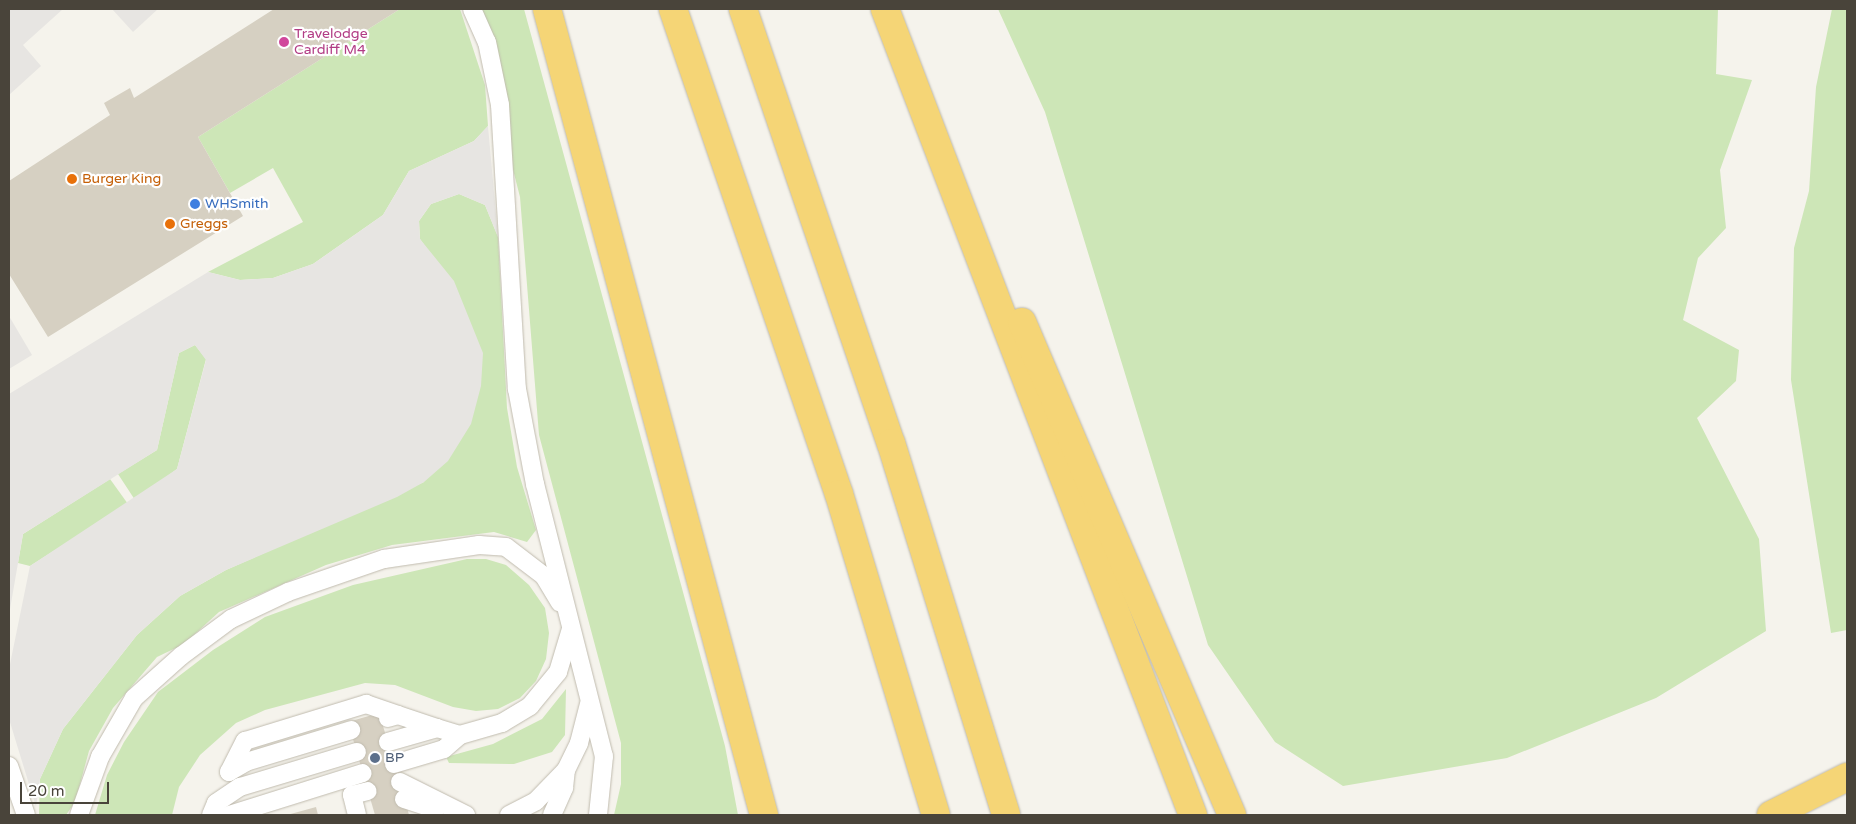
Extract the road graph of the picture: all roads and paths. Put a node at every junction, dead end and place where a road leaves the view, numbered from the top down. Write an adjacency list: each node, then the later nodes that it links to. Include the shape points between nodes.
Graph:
1 (472, 9): 7 (lane, via 487,42 500,105 518,389)
2 (547, 9): 33 (highway)
3 (673, 9): 34 (highway, via 839,494)
4 (743, 9): 35 (highway, via 892,443)
5 (884, 9): 6 (highway)
6 (929, 124): 36 (highway); 37 (highway, via 1046,375)
7 (569, 621): 8 (lane); 11 (lane, via 558,672 530,706 502,723); 25 (lane, via 544,576 506,547 441,548 384,560 288,592 231,619 181,656 134,698 100,757)
8 (590, 701): 16 (lane, via 579,744); 32 (lane, via 604,756)
9 (437, 728): 11 (lane); 12 (lane); 17 (lane, via 389,718 366,704 245,741)
10 (351, 730): 17 (lane, via 246,762)
11 (460, 734): 14 (lane, via 444,749)
12 (388, 742)
13 (357, 752): 22 (lane, via 240,787)
14 (394, 764)
15 (9, 766): 24 (lane)
16 (566, 770): 30 (lane, via 536,801); 31 (lane, via 564,788)
17 (228, 772): 22 (lane)
18 (363, 773): 26 (lane)
19 (1847, 777): 38 (highway)
20 (400, 782): 29 (lane)
21 (368, 791): 23 (lane, via 352,796)
22 (213, 809)
23 (362, 812)
24 (26, 815)
25 (79, 815)
26 (229, 815)
27 (429, 815): 28 (lane, via 406,805)
28 (454, 815)
29 (466, 815)
30 (509, 815)
31 (552, 815)
32 (598, 815)
33 (764, 815)
34 (936, 815)
35 (1006, 815)
36 (1193, 815)
37 (1232, 815)
38 (1771, 815)

